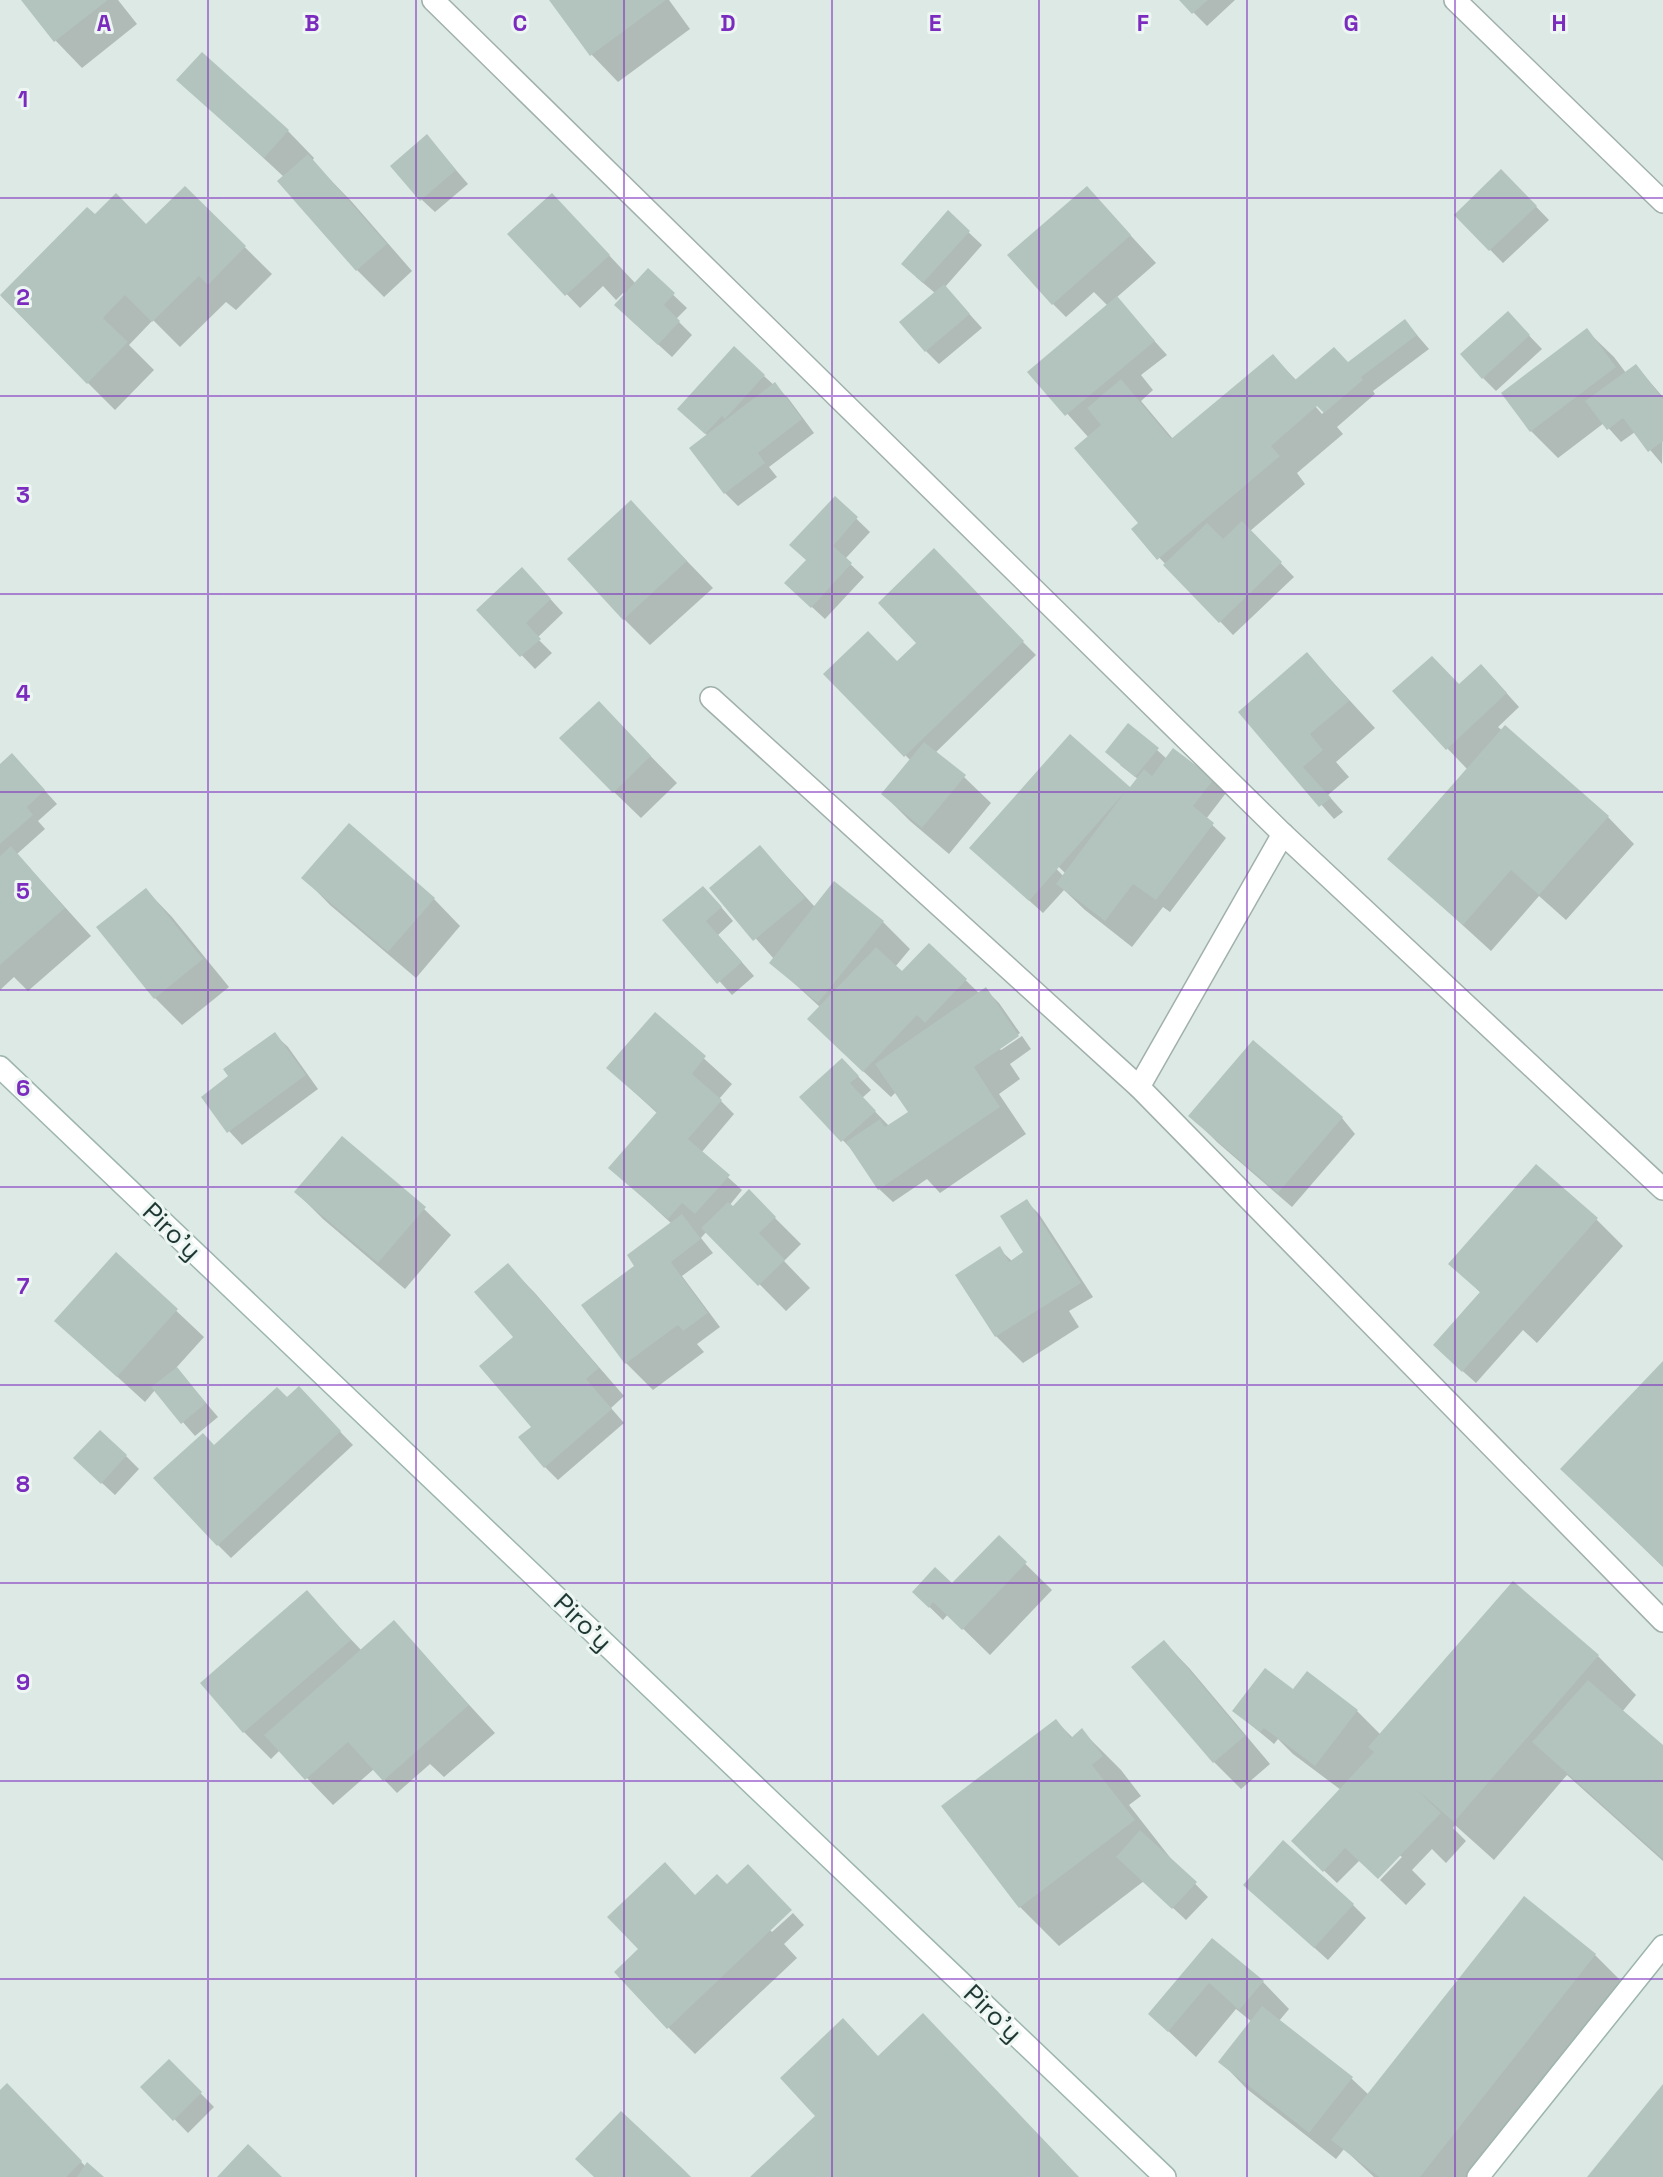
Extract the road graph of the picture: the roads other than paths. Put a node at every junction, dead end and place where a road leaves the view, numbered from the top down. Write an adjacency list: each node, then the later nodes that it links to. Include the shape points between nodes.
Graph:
1 (433, 0): 5 (street)
2 (1455, 0): 3 (street)
3 (1663, 202)
4 (711, 698): 7 (street)
5 (1283, 834): 7 (street); 8 (street)
6 (0, 1067): 11 (street, Piro'y)
7 (1139, 1087): 9 (street)
8 (1663, 1189)
9 (1663, 1621)
10 (1663, 1946): 12 (street)
11 (1165, 2177)
12 (1478, 2177)

